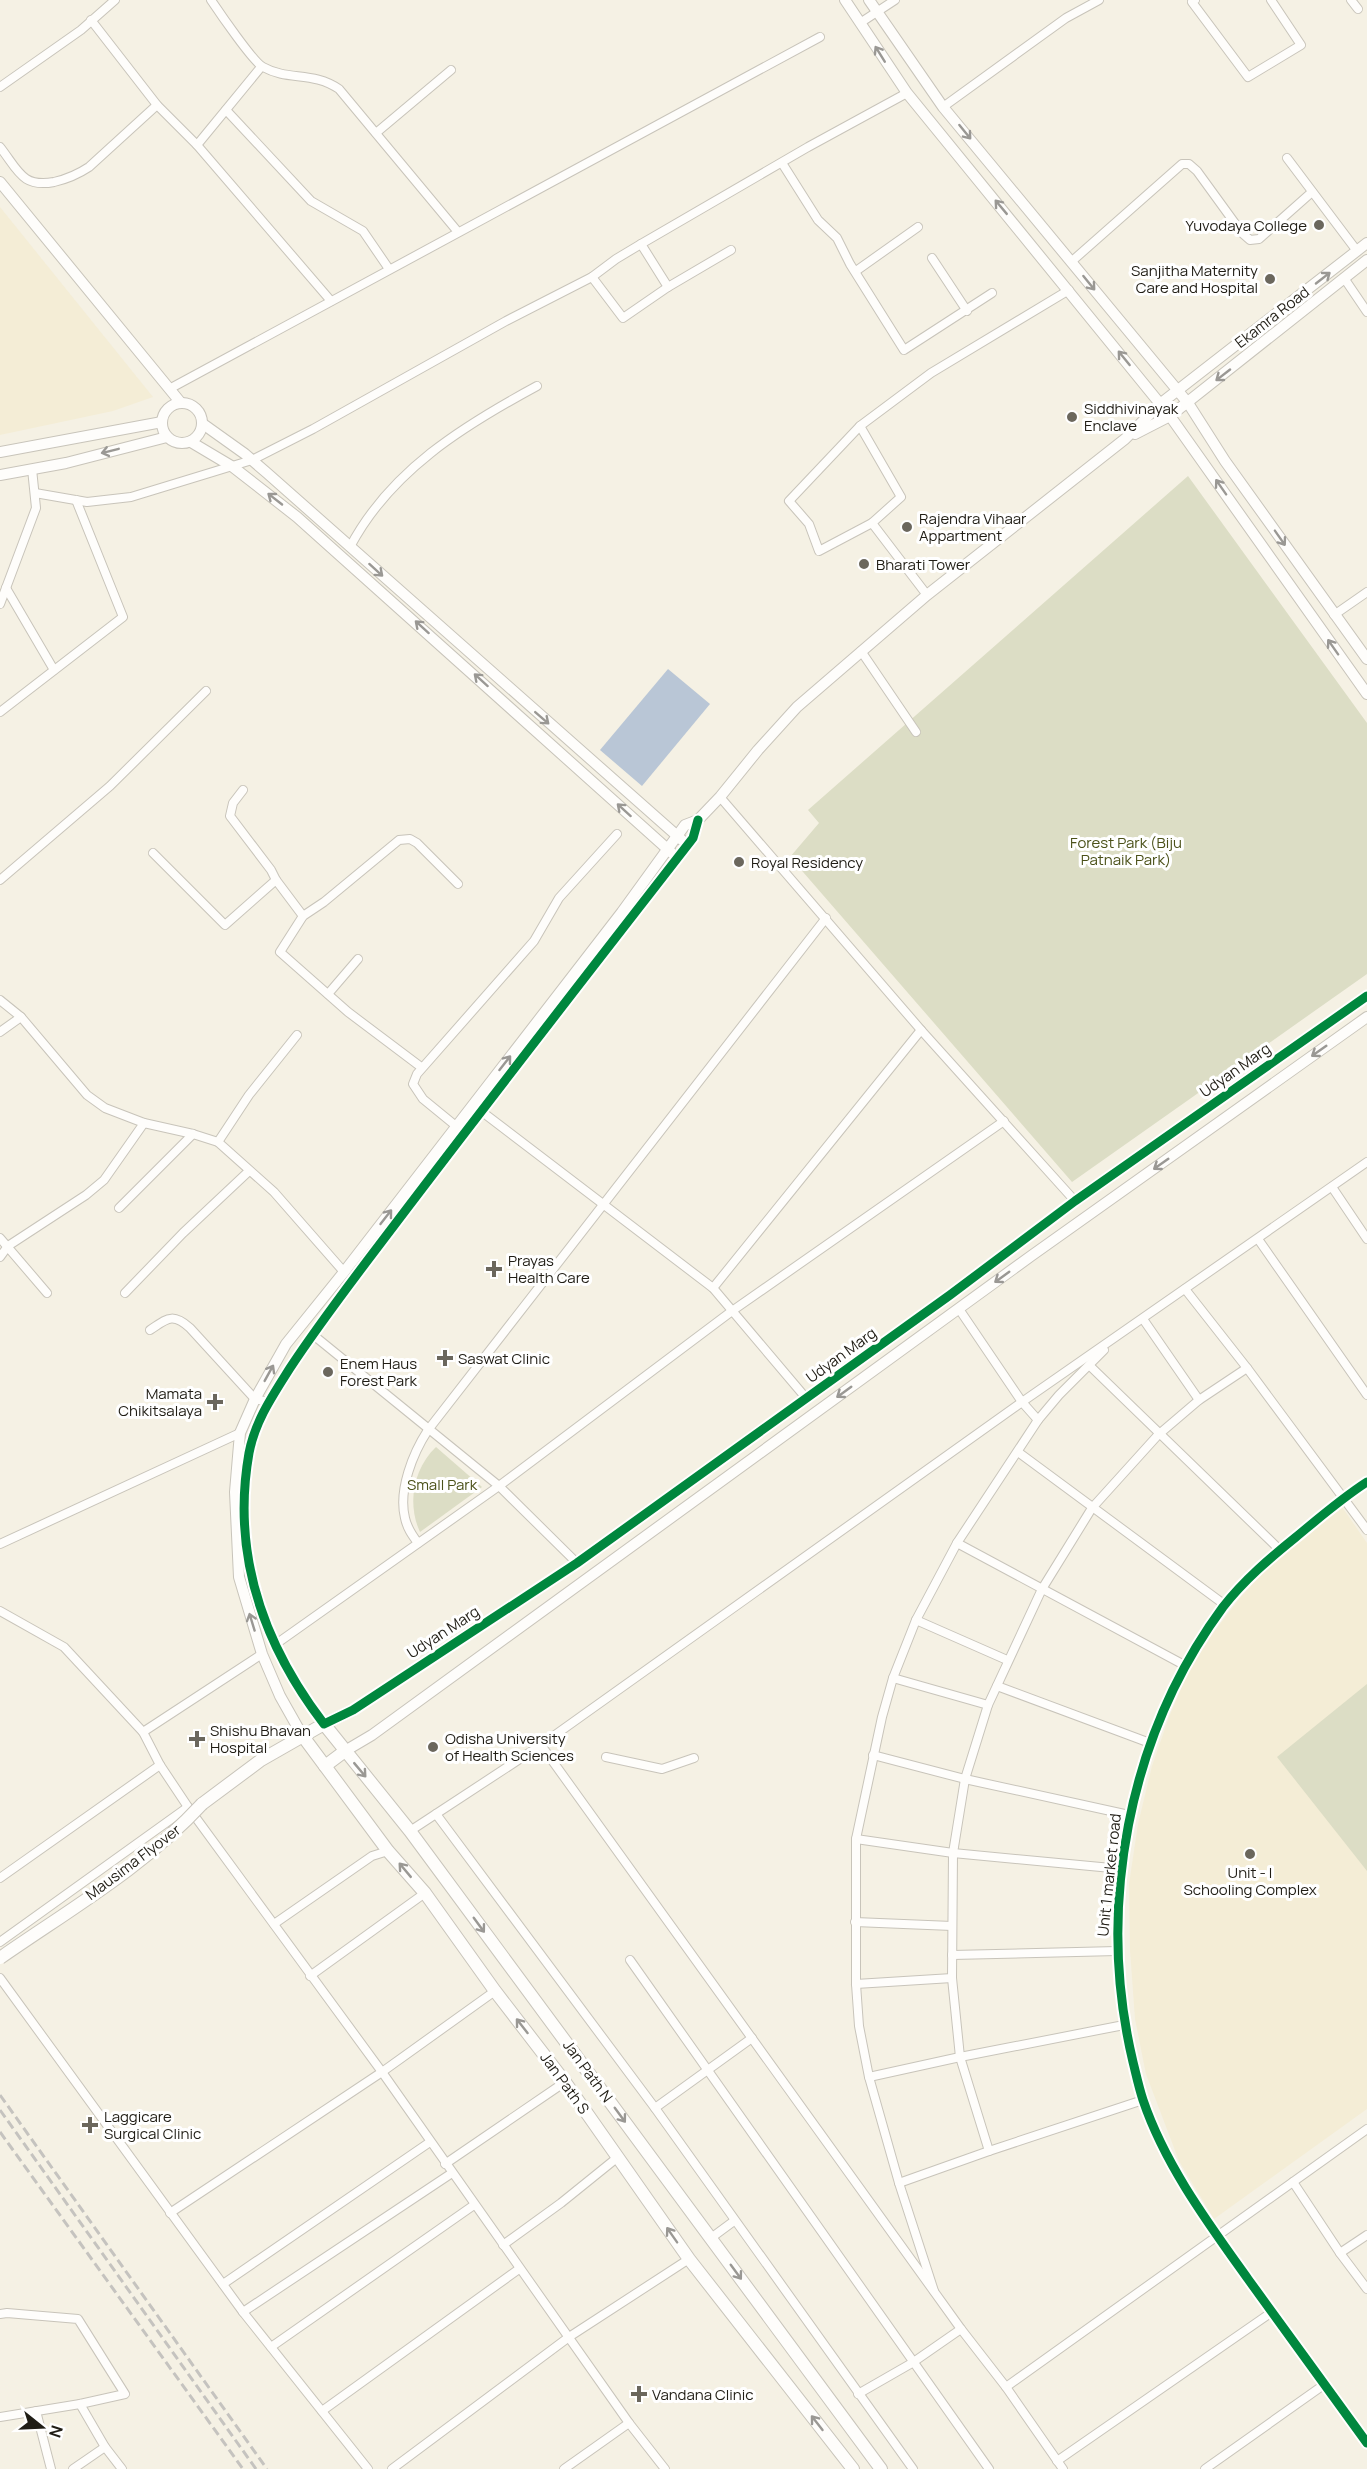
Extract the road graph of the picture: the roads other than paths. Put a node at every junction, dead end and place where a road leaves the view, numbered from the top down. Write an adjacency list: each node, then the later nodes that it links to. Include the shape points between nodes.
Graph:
1 (115, 0): 12 (street)
2 (211, 0): 15 (street)
3 (845, 0): 13 (street)
4 (869, 0): 11 (street)
5 (896, 0): 11 (street)
6 (1099, 0): 20 (street, via 1066,18)
7 (1195, 0): 8 (street, via 1192,2 1248,78 1301,45)
8 (1271, 0)
9 (1351, 0): 10 (street)
10 (1358, 9)
11 (877, 12): 13 (street); 20 (street)
12 (92, 20): 17 (street); 19 (street)
13 (860, 23): 18 (street, one-way to 13)
14 (820, 37): 30 (street)
15 (261, 67): 21 (street); 22 (street, via 326,80 339,89)
16 (451, 70): 22 (street)
17 (0, 87)
18 (907, 93): 26 (street); 43 (street, one-way to 18)
19 (157, 105): 23 (street); 24 (street, via 89,167 66,179 40,185 28,181)
20 (943, 106): 37 (street, one-way to 37)
21 (226, 110): 23 (street); 38 (street, via 310,201 363,231)
22 (376, 133): 30 (street)
23 (197, 145): 45 (street)
24 (0, 147)
25 (1287, 158): 28 (street)
26 (782, 163): 32 (street); 39 (street)
27 (0, 182): 49 (street)
28 (1312, 192): 34 (street); 37 (street, via 1259,239 1250,240 1197,171 1182,164)
29 (918, 227): 39 (street)
30 (458, 232): 38 (street)
31 (1367, 243): 34 (street, Ekamra Road)
32 (641, 244): 40 (street); 42 (street)
33 (731, 250): 42 (street)
34 (1357, 251): 50 (street, Ekamra Road, one-way to 34)
35 (932, 258): 46 (street)
36 (1367, 260): 41 (street, Ekamra Road)
37 (1071, 262): 50 (street, one-way to 50)
38 (389, 269): 45 (street)
39 (856, 271): 46 (street, via 904,350)
40 (592, 277): 42 (street, via 623,318); 62 (street)
41 (1344, 278): 47 (street); 53 (street, Ekamra Road, one-way to 53)
42 (668, 287)
43 (1069, 290): 52 (street, one-way to 43); 57 (street, via 931,373)
44 (992, 293): 46 (street)
45 (331, 301): 49 (street)
46 (967, 311)
47 (1367, 312)
48 (537, 386): 69 (street, via 448,438 407,471 365,519)
49 (171, 388): 51 (street)
50 (1177, 391): 52 (street, Ekamra Road); 53 (street)
51 (181, 403): 55 (street, via 166,411); 56 (street, via 199,411)
52 (1160, 404): 54 (street); 59 (street, Ekamra Road)
53 (1188, 404): 54 (street, Ekamra Road); 74 (street, one-way to 74)
54 (1170, 416): 59 (street, Ekamra Road); 79 (street, one-way to 54)
55 (162, 422): 58 (street); 61 (street)
56 (203, 424): 60 (street, via 199,436); 62 (street)
57 (860, 426): 68 (street, via 901,497); 68 (street, via 789,501 808,524 819,551)
58 (167, 436): 60 (street, via 175,442); 64 (street, one-way to 64)
59 (1127, 438): 72 (street)
60 (191, 442): 63 (street)
61 (0, 452)
62 (252, 460): 63 (street); 69 (street)
63 (233, 467): 67 (street, via 131,497); 88 (street, one-way to 63, via 297,517)
64 (32, 469): 65 (street); 66 (street)
65 (0, 475)
66 (35, 493): 67 (street); 70 (street, via 36,508)
67 (76, 500): 77 (street, via 123,617)
68 (872, 523): 72 (street)
69 (350, 547): 86 (street, one-way to 86)
70 (6, 588): 73 (street); 77 (street)
71 (1367, 592): 74 (street)
72 (927, 595): 75 (street)
73 (0, 604)
74 (1334, 615): 76 (street)
75 (861, 651): 81 (street); 83 (street, via 797,707)
76 (1367, 659)
77 (54, 670): 80 (street)
78 (206, 691): 91 (street, via 110,786)
79 (1367, 694)
80 (0, 712)
81 (916, 732)
82 (243, 790): 92 (street, via 230,816)
83 (720, 797): 84 (street); 95 (street)
84 (698, 820): 86 (street, Jan Path S, via 685,825); 87 (street, Jan Path N)
85 (617, 834): 105 (street, via 559,898 534,941)
86 (677, 837): 87 (street); 88 (street, Jan Path S)
87 (688, 845): 90 (street, Jan Path N)
88 (667, 850): 90 (street); 109 (street, Jan Path S, one-way to 88)
89 (153, 854): 92 (street, via 225,925)
90 (678, 858): 106 (street, Jan Path N)
91 (0, 880)
92 (276, 880): 94 (street)
93 (458, 884): 94 (street, via 417,843 404,838)
94 (303, 916): 97 (street, via 280,952)
95 (826, 918): 102 (street); 118 (street)
96 (358, 959): 97 (street)
97 (328, 994): 105 (street)
98 (1367, 996): 114 (street, Udyan Marg)
99 (0, 1000): 100 (street)
100 (21, 1017): 103 (street); 108 (street, via 87,1095)
101 (1367, 1017): 116 (street, one-way to 116)
102 (921, 1030): 107 (street); 126 (street)
103 (0, 1032)
104 (297, 1035): 111 (street)
105 (421, 1067): 109 (street, via 413,1084 415,1088 423,1100)
106 (481, 1111): 118 (street); 134 (street, Jan Path N)
107 (1004, 1120): 117 (street); 131 (street)
108 (144, 1123): 110 (street); 123 (street, via 104,1179)
109 (456, 1126): 125 (street, Jan Path S, one-way to 109)
110 (193, 1134): 111 (street); 119 (street)
111 (218, 1142): 113 (street)
112 (1367, 1162): 115 (street)
113 (249, 1171): 125 (street, via 274,1192); 129 (street)
114 (1114, 1174): 116 (street); 117 (street, Udyan Marg)
115 (1332, 1187): 121 (street); 122 (street)
116 (1125, 1190): 130 (street, one-way to 130)
117 (1075, 1201): 139 (street, Udyan Marg)
118 (602, 1204): 126 (street); 145 (street)
119 (119, 1208)
120 (0, 1238): 123 (street)
121 (1258, 1239): 127 (street); 138 (street)
122 (1367, 1239)
123 (8, 1246): 124 (street); 128 (street)
124 (0, 1257)
125 (344, 1272): 140 (street, Jan Path S, one-way to 125, via 286,1344)
126 (712, 1288): 131 (street)
127 (1185, 1289): 132 (street); 137 (street)
128 (47, 1293)
129 (125, 1293)
130 (959, 1309): 143 (street); 175 (street, one-way to 175)
131 (732, 1311): 139 (street); 150 (street)
132 (1143, 1319): 135 (street); 141 (street)
133 (150, 1330): 140 (street, via 168,1319 184,1323)
134 (312, 1334): 142 (street, Jan Path N); 145 (street)
135 (1114, 1339): 136 (street); 143 (street)
136 (1090, 1366): 144 (street); 147 (street)
137 (1247, 1368): 141 (street); 151 (street)
138 (1367, 1395)
139 (806, 1398): 158 (street, Udyan Marg)
140 (255, 1399): 142 (street); 146 (street, Jan Path S)
141 (1199, 1400): 147 (street)
142 (268, 1402): 163 (street, Jan Path N, via 256,1425 249,1452 245,1518 250,1576)
143 (1022, 1402): 144 (street); 174 (street)
144 (1038, 1420): 148 (street)
145 (428, 1430): 150 (street); 154 (street, via 410,1466 405,1492 404,1517)
146 (240, 1433): 156 (street); 164 (street, Jan Path S, one-way to 146, via 239,1577 235,1492)
147 (1158, 1435): 152 (street); 157 (street)
148 (1018, 1452): 152 (street); 155 (street)
149 (1367, 1482): 151 (street, Unit 1 market road)
150 (499, 1486): 154 (street); 158 (street)
151 (1344, 1497): 153 (street); 157 (street, Unit 1 market road)
152 (1092, 1508): 159 (street); 160 (street)
153 (1367, 1530)
154 (418, 1543): 163 (street)
155 (957, 1543): 159 (street); 162 (street)
156 (0, 1544)
157 (1280, 1550): 160 (street, Unit 1 market road)
158 (578, 1563): 170 (street, Udyan Marg, via 353,1710)
159 (1042, 1589): 165 (street); 166 (street)
160 (1225, 1605): 166 (street, Unit 1 market road)
161 (0, 1611): 171 (street, via 64,1647)
162 (916, 1620): 165 (street); 167 (street)
163 (276, 1644): 170 (street, Jan Path N, via 291,1676)
164 (262, 1654): 171 (street); 172 (street, Jan Path S)
165 (1008, 1660): 168 (street)
166 (1186, 1666): 173 (street, Unit 1 market road)
167 (893, 1678): 169 (street); 176 (street)
168 (997, 1686): 169 (street); 173 (street)
169 (988, 1704): 182 (street)
170 (324, 1724): 172 (main road, Udyan Marg); 175 (main road, Jan Path N)
171 (143, 1732): 180 (street)
172 (302, 1736): 179 (main road, Udyan Marg); 181 (main road, Jan Path S)
173 (1150, 1743): 185 (street, Unit 1 market road)
174 (541, 1745): 184 (street); 207 (street)
175 (345, 1751): 181 (main road); 186 (main road, Jan Path N, one-way to 186)
176 (873, 1755): 182 (street); 187 (street)
177 (606, 1756): 178 (street, via 662,1769)
178 (694, 1758)
179 (261, 1760): 199 (main road, Mausima Flyover, bridge, via 202,1804 179,1830 141,1860)
180 (160, 1765): 183 (street); 191 (street)
181 (325, 1766): 188 (main road, Jan Path S)
182 (965, 1779): 185 (street); 189 (street)
183 (188, 1807): 194 (street); 196 (street)
184 (436, 1814): 186 (street); 214 (street)
185 (1130, 1815): 190 (street, Unit 1 market road)
186 (410, 1831): 228 (main road, Jan Path N, one-way to 228)
187 (856, 1839): 189 (street); 193 (street)
188 (388, 1851): 192 (main road, Jan Path S, one-way to 188); 194 (street, via 372,1856)
189 (953, 1853): 190 (street); 195 (street)
190 (1122, 1869): 197 (street, Unit 1 market road)
191 (0, 1878)
192 (425, 1893): 201 (street); 205 (main road, Jan Path S)
193 (855, 1922): 195 (street); 204 (street)
194 (274, 1924): 201 (street)
195 (952, 1926): 198 (street)
196 (0, 1942)
197 (1117, 1951): 198 (street); 206 (street, Unit 1 market road)
198 (952, 1955): 203 (street)
199 (0, 1958)
200 (630, 1960): 209 (street)
201 (310, 1976): 210 (street)
202 (0, 1978): 224 (street)
203 (952, 1978): 204 (street); 208 (street)
204 (856, 1984): 211 (street)
205 (495, 1991): 210 (street); 212 (main road, Jan Path S, one-way to 205)
206 (1125, 2025): 208 (street); 213 (street, Unit 1 market road)
207 (752, 2038): 209 (street); 235 (street)
208 (960, 2057): 211 (street); 217 (street)
209 (707, 2070): 214 (street); 242 (street)
210 (381, 2072): 216 (street); 224 (street)
211 (869, 2077): 222 (street)
212 (565, 2082): 218 (main road, Jan Path S); 219 (street)
213 (1143, 2100): 217 (street); 227 (street, Unit 1 market road, via 1179,2177)
214 (655, 2108): 225 (street)
215 (1367, 2129): 221 (street)
216 (430, 2142): 219 (street); 233 (street)
217 (989, 2151): 222 (street)
218 (618, 2157): 229 (street); 231 (main road, Jan Path S, one-way to 218)
219 (446, 2164): 220 (street)
220 (452, 2173): 223 (street); 236 (street)
221 (1293, 2182): 227 (street); 230 (street)
222 (899, 2183): 235 (street)
223 (474, 2205): 229 (street); 241 (street)
224 (170, 2213): 233 (street)
225 (734, 2221): 228 (street); 245 (street)
226 (1367, 2235): 230 (street)
227 (1218, 2237): 237 (street, Unit 1 market road); 244 (street)
228 (711, 2238): 262 (main road, Jan Path N, one-way to 262)
229 (503, 2245): 232 (street)
230 (1340, 2253): 234 (street)
231 (689, 2259): 240 (street); 261 (main road, Jan Path S, one-way to 231)
232 (519, 2269): 240 (street); 248 (street)
233 (223, 2284): 236 (street)
234 (1367, 2289)
235 (934, 2291): 239 (street)
236 (243, 2312): 241 (street)
237 (1272, 2312): 243 (street, Unit 1 market road); 253 (street)
238 (0, 2314): 246 (street, via 78,2319 125,2394)
239 (961, 2329): 242 (street); 244 (street)
240 (569, 2337): 250 (street); 258 (street)
241 (271, 2347): 248 (street)
242 (912, 2363): 245 (street); 264 (street)
243 (1325, 2384): 251 (street, Unit 1 market road); 265 (street)
244 (1006, 2387): 253 (street)
245 (858, 2394): 263 (street)
246 (80, 2404): 247 (street); 252 (street)
247 (36, 2410): 249 (street); 254 (street)
248 (322, 2411): 257 (street)
249 (0, 2417)
250 (629, 2423): 259 (street); 260 (street)
251 (1367, 2443)
252 (105, 2447): 255 (street); 256 (street)
253 (1060, 2465)
254 (51, 2469)
255 (73, 2469)
256 (122, 2469)
257 (368, 2469)
258 (392, 2469)
259 (564, 2469)
260 (665, 2469)
261 (853, 2469)
262 (881, 2469)
263 (913, 2469)
264 (989, 2469)
265 (1205, 2469)

